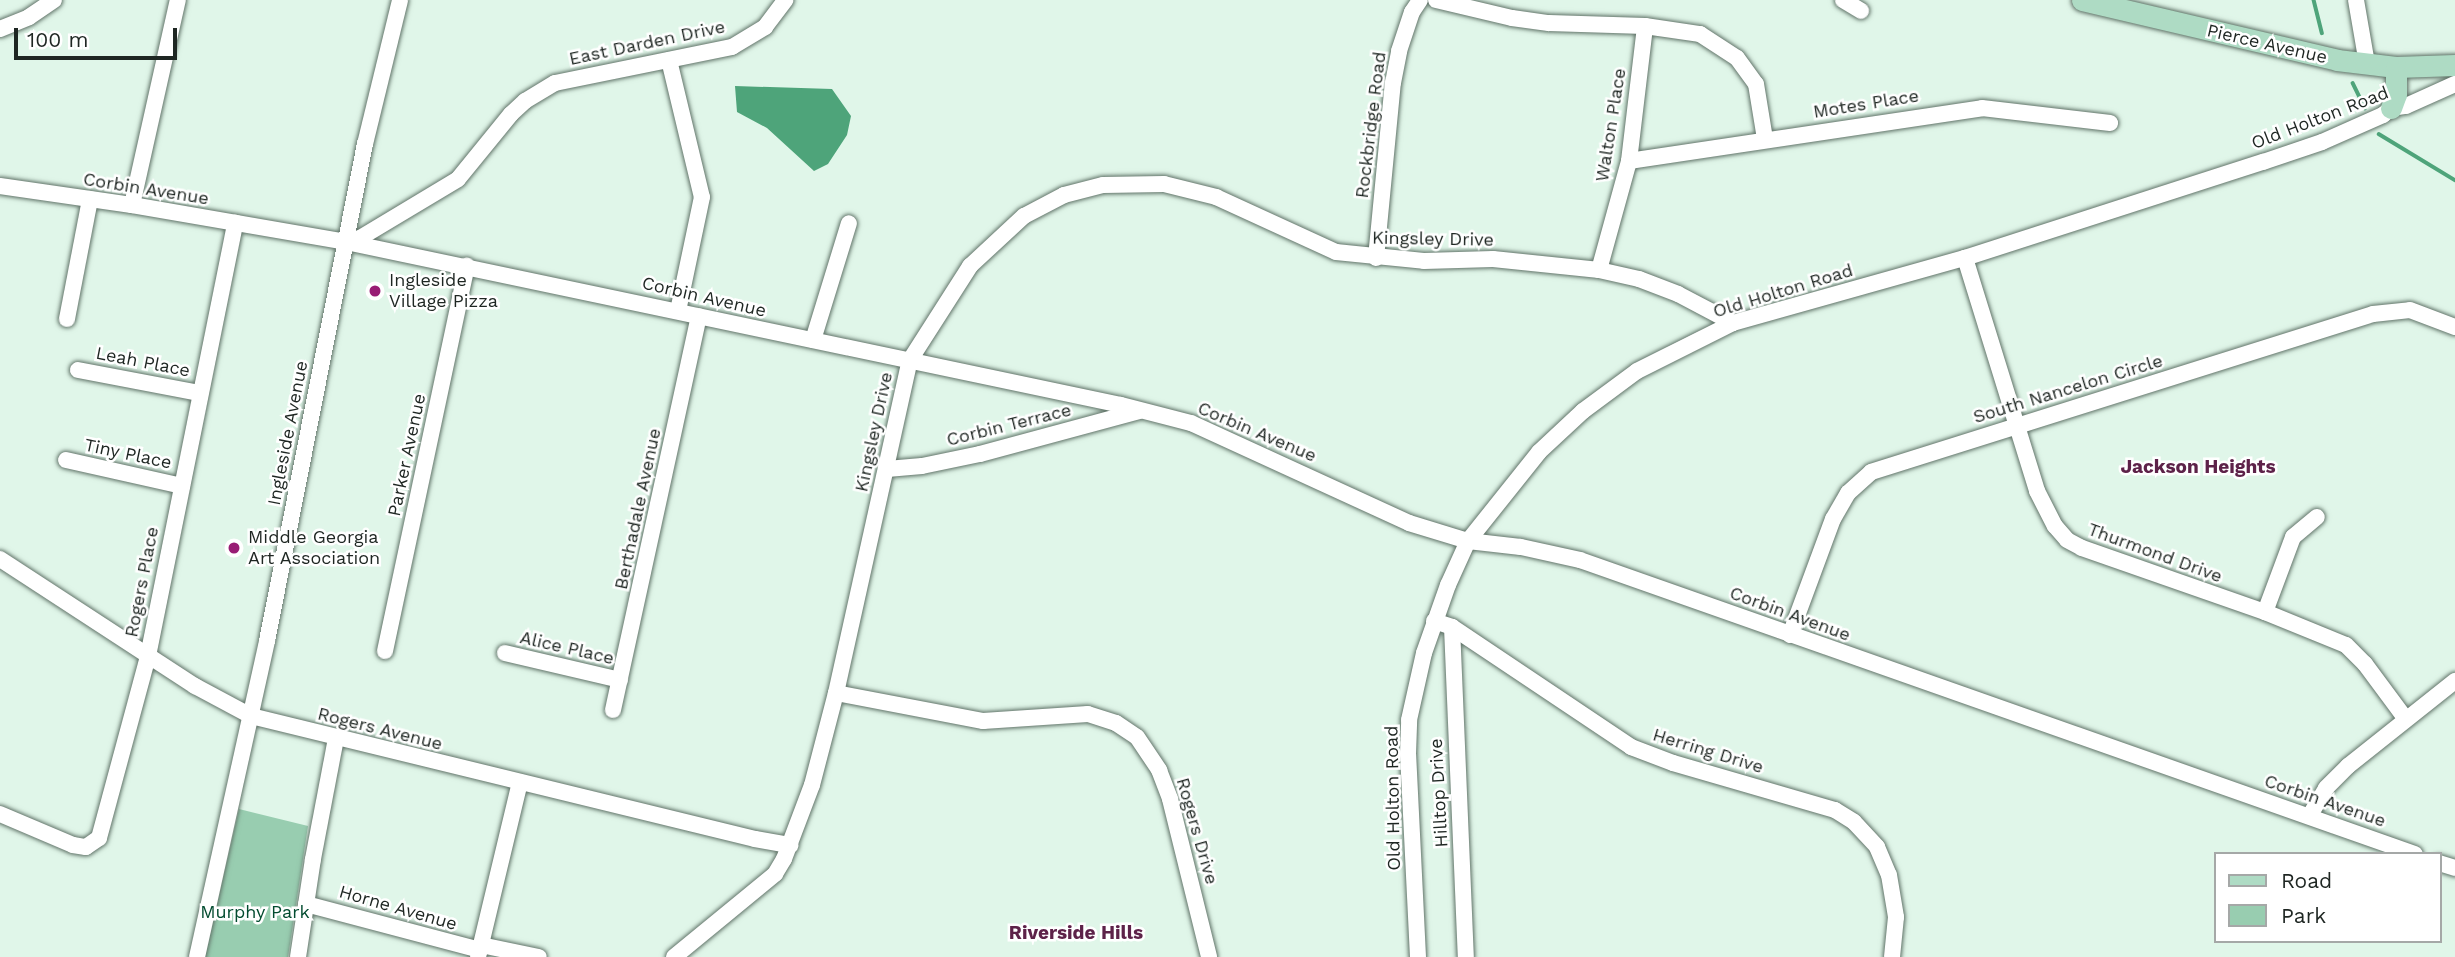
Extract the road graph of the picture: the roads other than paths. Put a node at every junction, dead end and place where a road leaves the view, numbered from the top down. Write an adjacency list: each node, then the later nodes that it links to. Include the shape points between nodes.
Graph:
1 (54, 0): 12 (street)
2 (178, 0): 24 (street)
3 (400, 0): 27 (street, Ingleside Avenue)
4 (785, 0): 13 (street, East Darden Drive, via 751,38 732,47)
5 (1420, 0): 28 (street, Rockbridge Road, via 1412,12 1393,83)
6 (1436, 0): 11 (street, via 1549,23)
7 (1843, 0): 10 (street)
8 (2082, 0): 14 (main road, Pierce Avenue, via 2292,51)
9 (2356, 0): 14 (street)
10 (1861, 11)
11 (1645, 26): 20 (street, via 1700,34 1737,58 1756,84); 21 (street, Walton Place)
12 (0, 29)
13 (669, 61): 27 (street, East Darden Drive, via 547,87 524,101 455,181); 32 (street, via 702,197)
14 (2367, 64): 16 (main road, Pierce Avenue)
15 (2455, 65): 16 (main road, Pierce Avenue)
16 (2396, 67): 18 (main road)
17 (2455, 84): 18 (street, Old Holton Road)
18 (2391, 108): 29 (street, Old Holton Road, via 2383,116 2322,142)
19 (2110, 124): 20 (street, Motes Place, via 1982,108)
20 (1765, 139): 21 (street, Motes Place)
21 (1629, 161): 31 (street, Walton Place)
22 (0, 186): 23 (street, Corbin Avenue)
23 (90, 199): 24 (street, Corbin Avenue); 34 (street)
24 (132, 205): 25 (street, Corbin Avenue)
25 (235, 223): 27 (street, Corbin Avenue); 40 (street, Rogers Place)
26 (849, 223): 37 (street)
27 (346, 242): 30 (street, Corbin Avenue); 60 (street, Ingleside Avenue)
28 (1376, 258): 31 (street, Kingsley Drive, via 1493,259); 38 (street, Kingsley Drive, via 1336,252 1186,188 1103,185 1045,204 1001,234 970,267)
29 (1965, 258): 35 (street, Old Holton Road); 42 (street, Thurmond Drive)
30 (467, 266): 32 (street, Corbin Avenue); 53 (street, Parker Avenue)
31 (1599, 270): 35 (street, Kingsley Drive, via 1678,294)
32 (678, 311): 33 (street, Corbin Avenue)
33 (699, 316): 37 (street, Corbin Avenue); 56 (street, Berthadale Avenue)
34 (67, 319)
35 (1733, 323): 47 (street, Old Holton Road, via 1637,371 1583,411 1539,452)
36 (2455, 327): 42 (street, South Nancelon Circle, via 2410,310 2373,314)
37 (813, 340): 38 (street, Corbin Avenue)
38 (910, 360): 41 (street, Corbin Avenue); 44 (street, Kingsley Drive)
39 (78, 370): 40 (street, Leah Place)
40 (200, 393): 45 (street, Rogers Place)
41 (1139, 411): 44 (street, Corbin Terrace, via 979,454); 47 (street, Corbin Avenue, via 1191,423 1409,523)
42 (2018, 425): 49 (street, Thurmond Drive, via 2037,491 2067,540); 52 (street, South Nancelon Circle, via 1893,463 1855,484 1833,519)
43 (66, 460): 45 (street, Tiny Place)
44 (887, 468): 58 (street, Kingsley Drive)
45 (182, 486): 55 (street, Rogers Place)
46 (2317, 517): 49 (street, via 2292,537)
47 (1468, 541): 50 (street, Old Holton Road); 52 (street, Corbin Avenue, via 1580,560)
48 (0, 559): 55 (street, Rogers Avenue)
49 (2265, 612): 61 (street, Thurmond Drive, via 2346,645)
50 (1434, 621): 51 (street, Herring Drive); 75 (street, Old Holton Road, via 1415,689 1408,743)
51 (1452, 627): 76 (street, Hilltop Drive); 77 (street, Herring Drive, via 1631,747 1835,810 1854,822 1877,847 1889,875 1896,917)
52 (1790, 635): 65 (street, Corbin Avenue)
53 (385, 651)
54 (505, 653): 56 (street, Alice Place)
55 (148, 656): 60 (street, Rogers Avenue); 64 (street, Rogers Place, via 103,828 94,844 73,845)
56 (620, 680): 59 (street, Berthadale Avenue)
57 (2455, 681): 61 (street)
58 (836, 693): 66 (street, Kingsley Drive, via 812,785); 74 (street, Rogers Drive, via 983,721 1088,714 1116,723 1138,737 1159,770 1170,799)
59 (613, 710)
60 (251, 716): 62 (street, Rogers Avenue); 70 (street, Ingleside Avenue)
61 (2405, 718): 65 (street, via 2347,766 2326,788)
62 (336, 738): 63 (street, Rogers Avenue); 68 (street)
63 (520, 782): 66 (street, Rogers Avenue); 69 (street)
64 (0, 814)
65 (2310, 815): 67 (street, Corbin Avenue)
66 (790, 845): 73 (street, Kingsley Drive, via 775,874)
67 (2410, 852)
68 (306, 904): 69 (street, Horne Avenue); 71 (street)
69 (480, 951): 72 (street, Horne Avenue)
70 (197, 957)
71 (298, 957)
72 (539, 957)
73 (674, 957)
74 (1209, 957)
75 (1418, 957)
76 (1466, 957)
77 (1892, 957)

